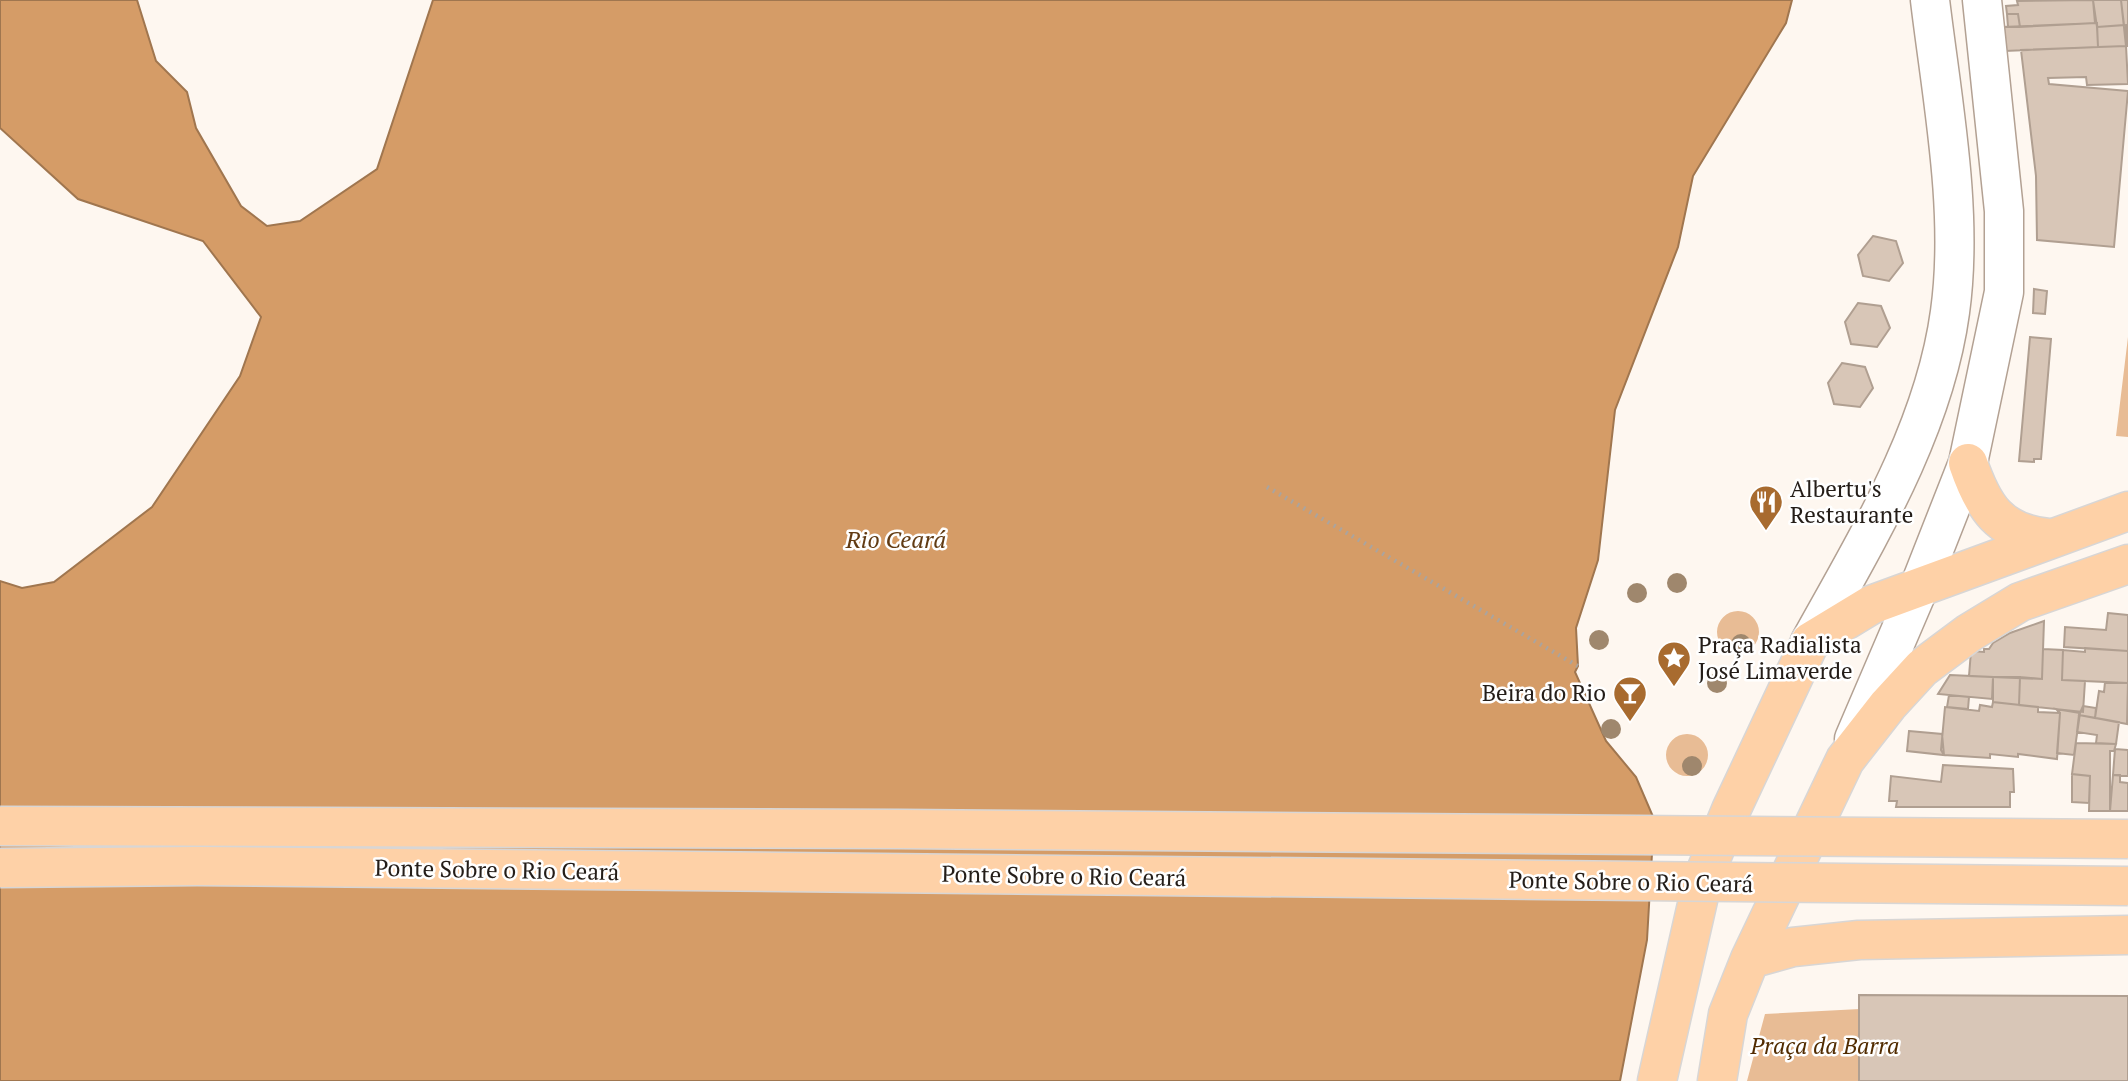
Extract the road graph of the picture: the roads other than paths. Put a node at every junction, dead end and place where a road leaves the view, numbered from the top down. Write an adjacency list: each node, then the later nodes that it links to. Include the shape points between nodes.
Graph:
1 (1930, 0): 8 (main road, via 1953,220 1950,311 1938,368 1915,436 1866,541)
2 (1982, 0): 3 (main road, via 2004,211 2004,292)
3 (1968, 463): 5 (main road, via 1997,519 2026,536); 7 (main road)
4 (2128, 511): 5 (main road)
5 (2048, 538): 7 (main road)
6 (2128, 564): 9 (main road, via 2020,602 1969,633 1922,668)
7 (1920, 585): 8 (main road, via 1871,605); 9 (main road)
8 (1810, 642): 16 (main road, via 1703,878)
9 (1845, 760): 15 (main road)
10 (0, 826): 11 (main road, Ponte Sobre o Rio Ceará, bridge)
11 (2128, 839)
12 (0, 867): 13 (main road, Ponte Sobre o Rio Ceará, bridge)
13 (2128, 886)
14 (2128, 935): 15 (main road, via 1859,940 1793,947)
15 (1750, 959): 17 (main road, via 1728,1014)
16 (1657, 1081)
17 (1717, 1081)

